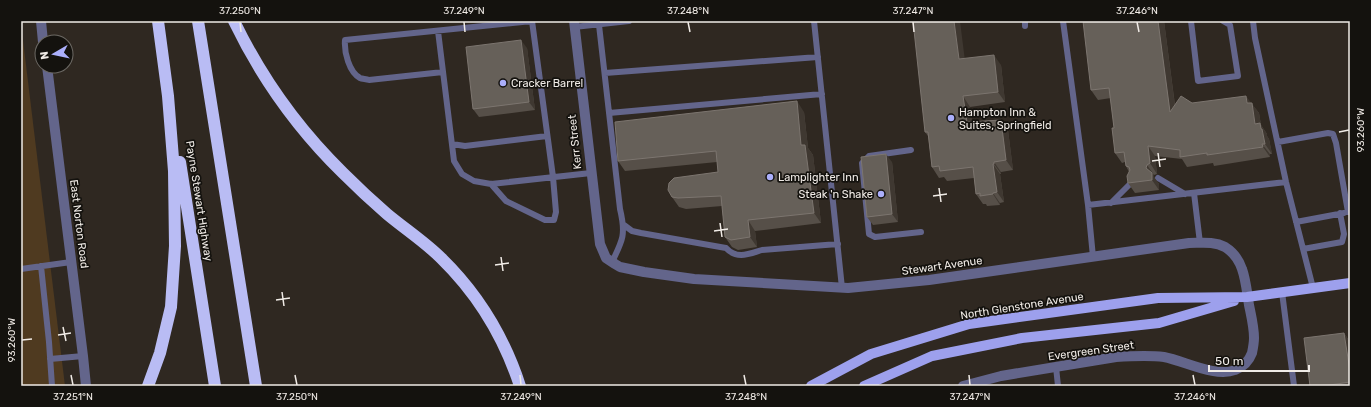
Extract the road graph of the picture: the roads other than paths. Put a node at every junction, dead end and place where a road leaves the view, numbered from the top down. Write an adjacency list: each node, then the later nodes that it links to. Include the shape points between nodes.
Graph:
1 (41, 21): 15 (street)
2 (158, 21): 59 (highway, via 169,103 174,170 175,246 171,307 160,353); 60 (highway, Payne Stewart Highway)
3 (198, 21): 61 (highway)
4 (234, 21): 62 (highway, via 285,106 322,151 364,193 441,258 467,287 499,335)
5 (532, 21): 14 (lane); 22 (lane)
6 (630, 21): 13 (lane)
7 (814, 21): 16 (lane)
8 (1063, 21): 35 (lane)
9 (1191, 21): 10 (lane, via 1198,81 1238,76 1230,25)
10 (1223, 21)
11 (1254, 21): 23 (lane, via 1255,38)
12 (574, 24): 13 (lane); 26 (street, Kerr Street)
13 (599, 25): 18 (lane)
14 (438, 31): 17 (lane); 17 (lane, via 345,40 344,48 352,71 360,78 369,80)
15 (43, 34)
16 (818, 57): 18 (lane); 20 (lane)
17 (443, 72): 24 (lane)
18 (605, 73): 21 (lane)
19 (47, 74): 46 (street, East Norton Road)
20 (822, 94): 21 (lane); 42 (lane)
21 (609, 113): 39 (lane)
22 (547, 136): 24 (lane, via 465,146); 27 (lane)
23 (1278, 142): 30 (lane); 36 (lane, via 1333,134)
24 (452, 144): 31 (lane, via 454,161 462,174 474,181)
25 (911, 150): 40 (lane, via 869,156 862,163 869,234 875,237)
26 (591, 173): 27 (lane); 45 (street, Kerr Street, via 601,249)
27 (553, 177): 31 (lane); 31 (lane, via 556,212 554,220 545,220 506,201)
28 (1158, 178): 33 (lane)
29 (1133, 181): 34 (lane)
30 (1286, 182): 32 (lane); 38 (lane)
31 (491, 184)
32 (1194, 193): 33 (lane); 41 (lane)
33 (1185, 194): 34 (lane)
34 (1111, 203): 35 (lane)
35 (1088, 205): 44 (lane)
36 (1349, 212): 37 (lane)
37 (1340, 213): 38 (lane); 43 (lane, via 1344,234 1342,242)
38 (1296, 222): 43 (lane)
39 (624, 225): 42 (lane, via 632,231 726,248 736,255 752,254 762,250); 45 (lane, via 621,244)
40 (921, 232)
41 (1200, 243): 44 (street, Stewart Avenue); 53 (street, Stewart Avenue, via 1214,243 1229,250 1242,270)
42 (838, 244): 50 (lane)
43 (1303, 249): 51 (lane)
44 (1093, 257): 50 (street, Stewart Avenue, via 929,280)
45 (609, 260): 50 (street, Stewart Avenue, via 620,267 668,276)
46 (72, 262): 47 (lane); 54 (street, East Norton Road)
47 (41, 266): 48 (lane); 55 (lane)
48 (21, 269)
49 (1350, 284): 51 (main road, North Glenstone Avenue)
50 (842, 288)
51 (1313, 288): 52 (main road, North Glenstone Avenue)
52 (1282, 292): 53 (main road, North Glenstone Avenue); 67 (lane)
53 (1247, 297): 56 (street, Evergreen Street, via 1253,331 1252,352 1241,368 1233,371 1216,372 1177,360 1148,356 1116,357); 63 (main road, North Glenstone Avenue, via 1158,298 969,324 871,354); 64 (main road, North Glenstone Avenue, via 1159,323 1022,338 932,356)
54 (84, 356): 55 (lane); 58 (street, East Norton Road)
55 (50, 359): 57 (lane)
56 (1056, 367): 65 (street, Evergreen Street, via 1001,376); 66 (lane)
57 (52, 386)
58 (86, 386)
59 (148, 386)
60 (215, 386)
61 (256, 386)
62 (520, 386)
63 (811, 386)
64 (864, 386)
65 (963, 386)
66 (1058, 386)
67 (1294, 386)

